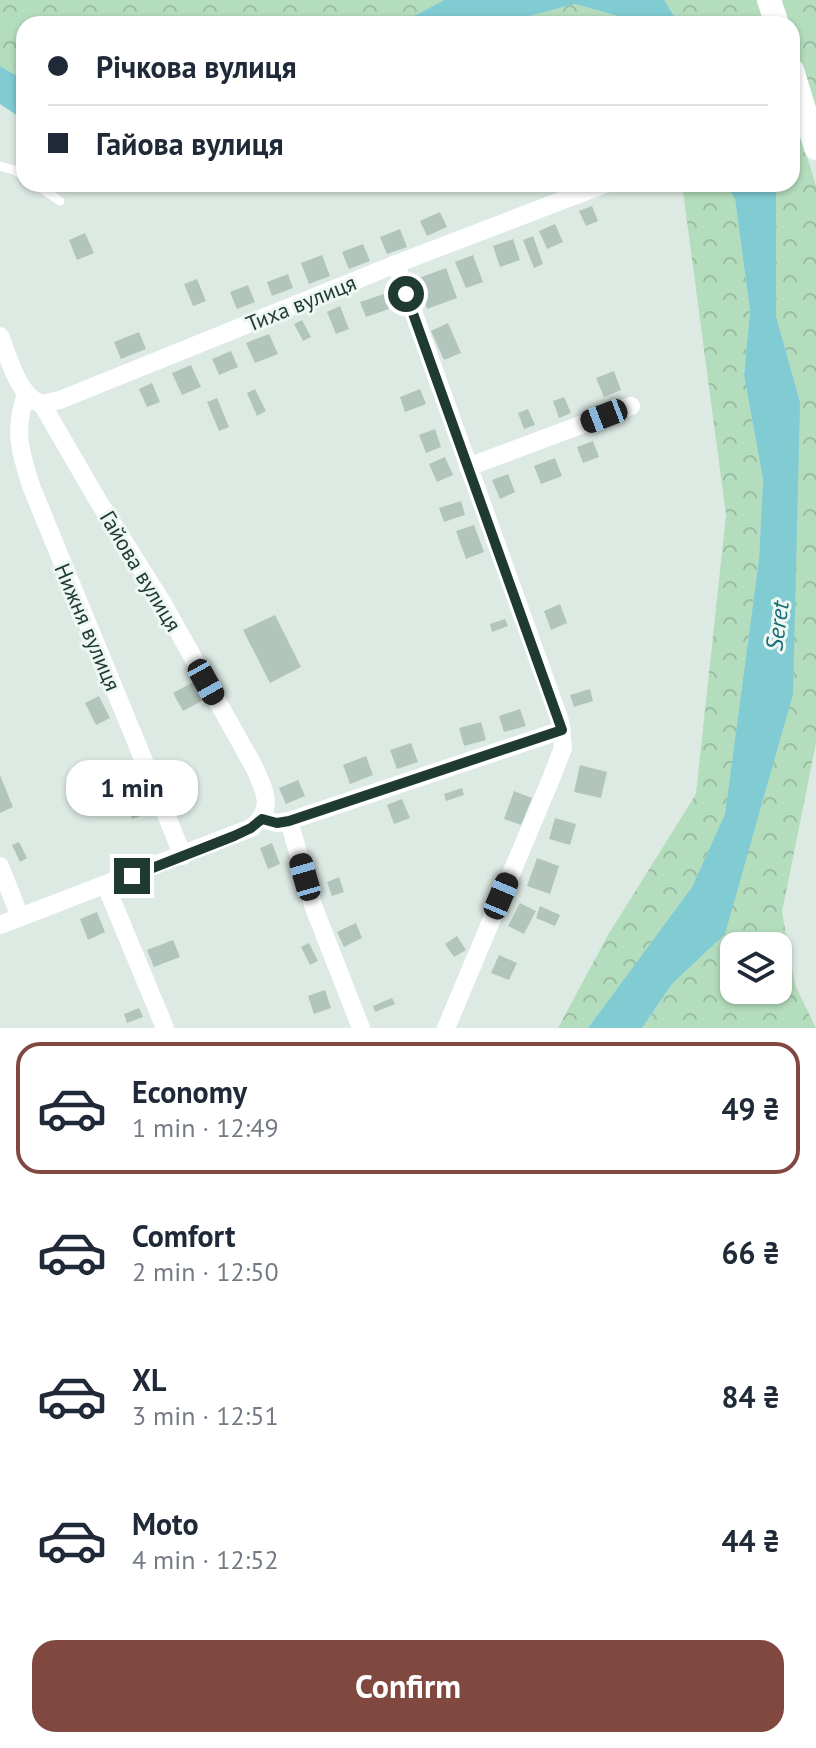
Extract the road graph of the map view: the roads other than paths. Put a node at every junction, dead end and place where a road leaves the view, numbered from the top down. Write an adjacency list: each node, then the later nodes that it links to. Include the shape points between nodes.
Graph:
1 (800, 96): 2 (street)
2 (816, 148)
3 (47, 192): 5 (lane)
4 (584, 192): 6 (street, Тиха вулиця)
5 (60, 201)
6 (396, 264): 9 (street, Тиха вулиця); 11 (street)
7 (0, 336): 8 (street)
8 (26, 393): 9 (street, Гайова вулиця); 15 (street, Нижня вулиця, via 18,436 31,486)
9 (42, 404): 13 (street, Гайова вулиця, via 253,765 265,792)
10 (631, 406): 11 (street)
11 (468, 467): 12 (street)
12 (562, 730): 14 (street); 22 (street, via 559,760)
13 (262, 819): 14 (street); 15 (street)
14 (289, 821): 21 (street, via 314,908)
15 (183, 856): 17 (street)
16 (0, 866): 18 (street)
17 (106, 886): 18 (street); 20 (street)
18 (20, 917): 19 (street)
19 (0, 925)
20 (165, 1028)
21 (361, 1028)
22 (446, 1028)

